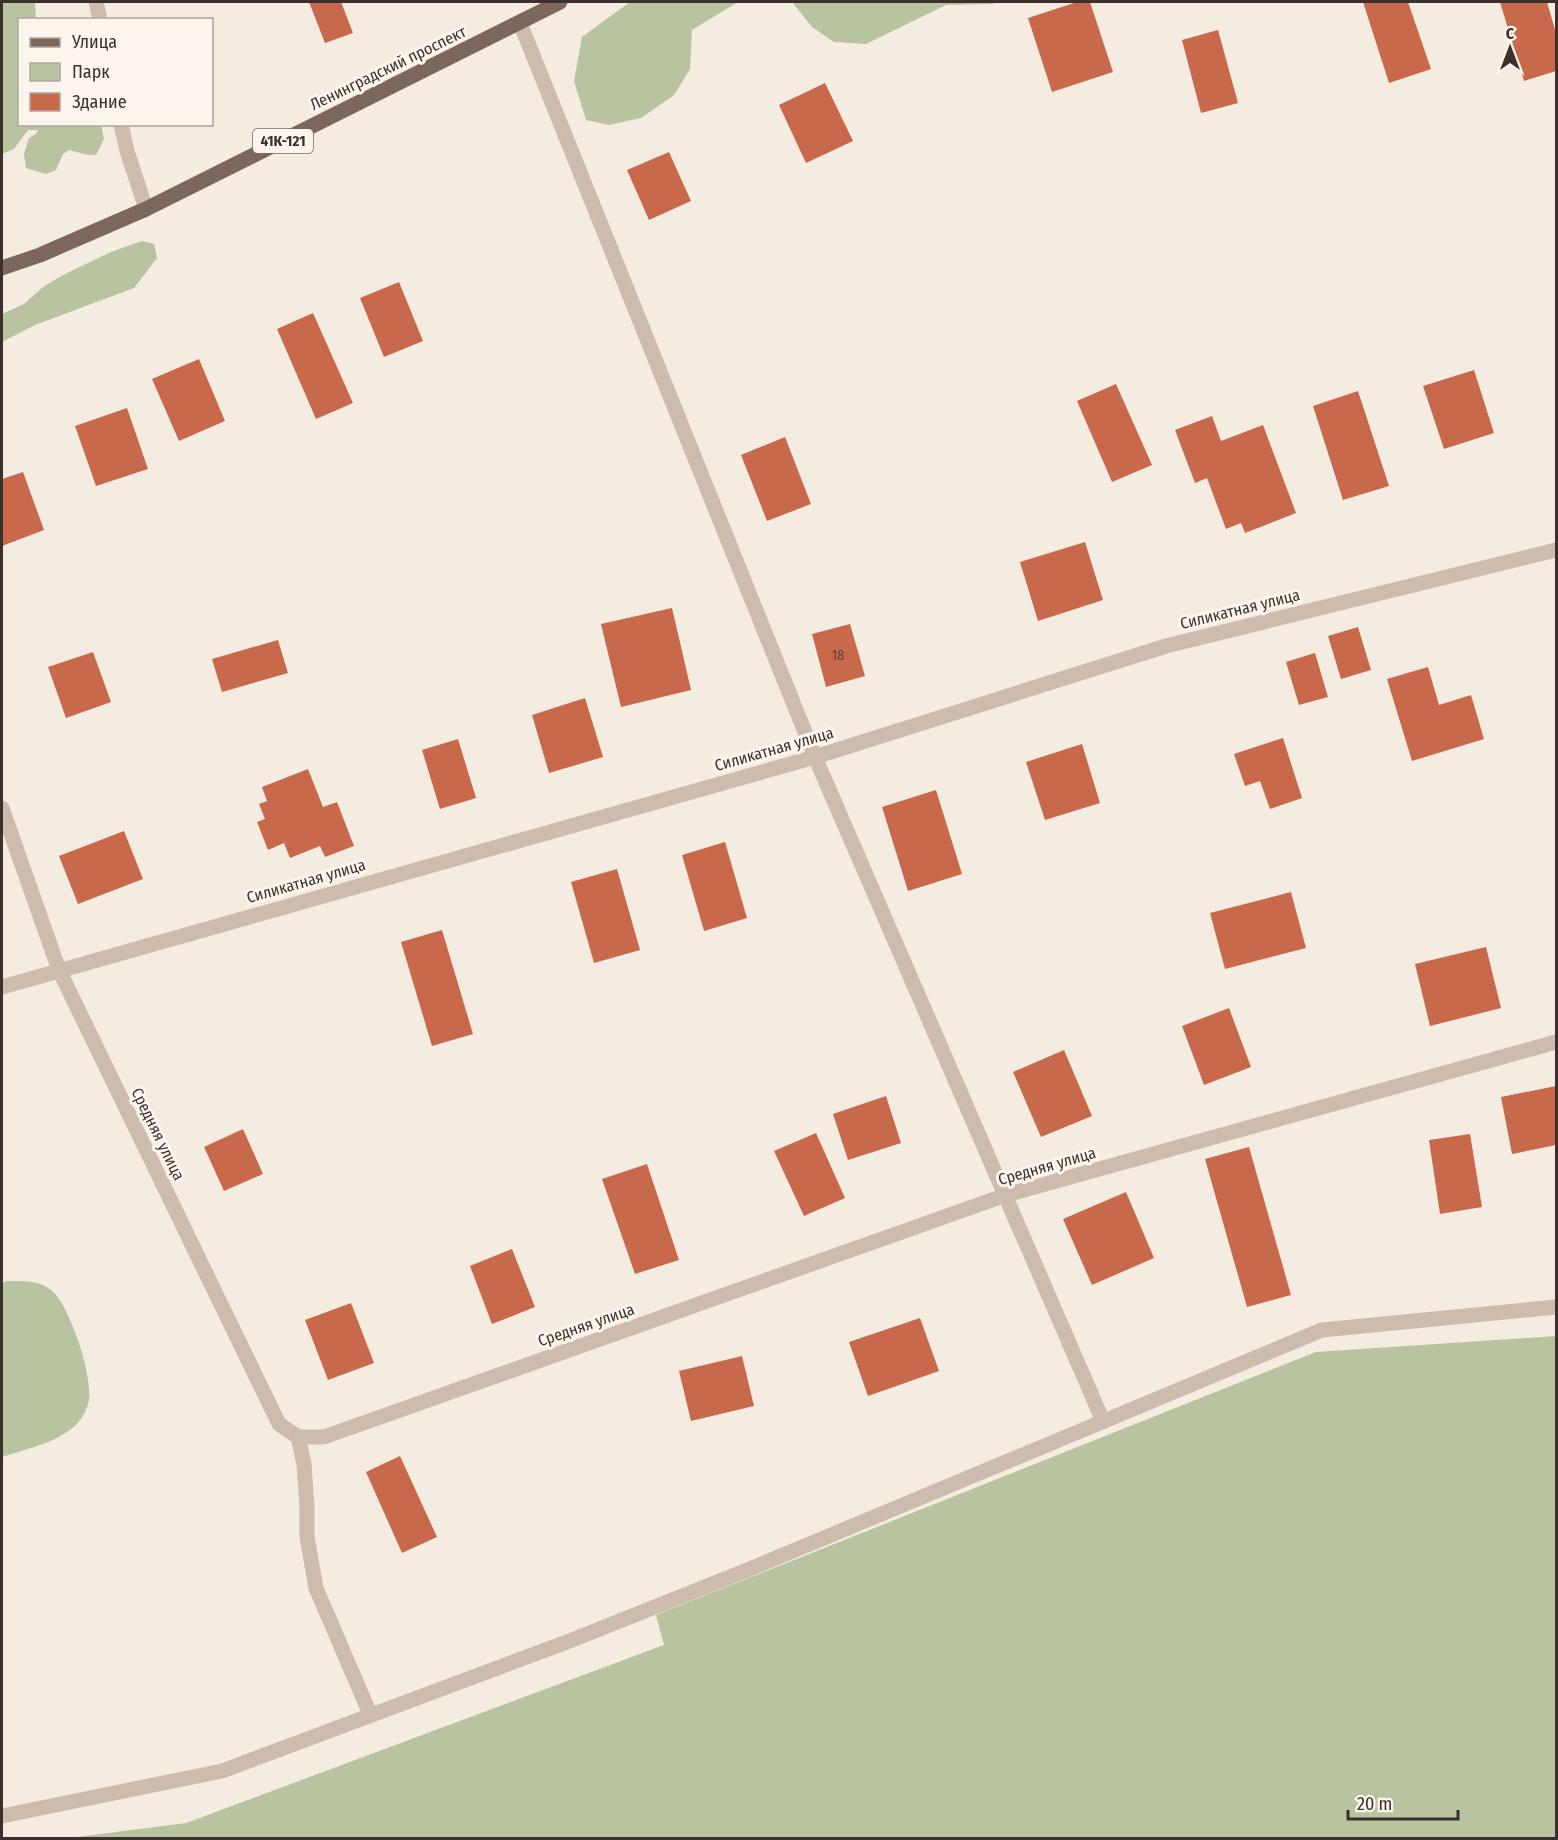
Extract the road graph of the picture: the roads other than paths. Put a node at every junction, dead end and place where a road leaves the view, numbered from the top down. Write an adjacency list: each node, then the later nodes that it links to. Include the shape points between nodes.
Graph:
1 (96, 2): 3 (street)
2 (560, 2): 4 (main road, Ленинградский проспект / 41К-121)
3 (100, 18)
4 (520, 22): 6 (main road, Ленинградский проспект / 41К-121); 9 (street)
5 (121, 126): 6 (street)
6 (146, 209): 7 (main road, Ленинградский проспект / 41К-121)
7 (2, 268)
8 (1557, 550): 9 (street, Силикатная улица, via 1166,646)
9 (815, 757): 11 (street, Силикатная улица); 14 (street)
10 (2, 808): 11 (street, Средняя улица)
11 (59, 970): 12 (street, Силикатная улица); 17 (street, Средняя улица, via 279,1425)
12 (2, 987)
13 (1557, 1042): 14 (street, Средняя улица)
14 (1006, 1195): 16 (street); 17 (street, Средняя улица, via 324,1437)
15 (1557, 1307): 16 (street, via 1322,1329)
16 (1103, 1421): 18 (street, via 745,1571)
17 (298, 1437): 18 (street, via 316,1588)
18 (370, 1714): 19 (street, via 222,1771)
19 (2, 1816)

